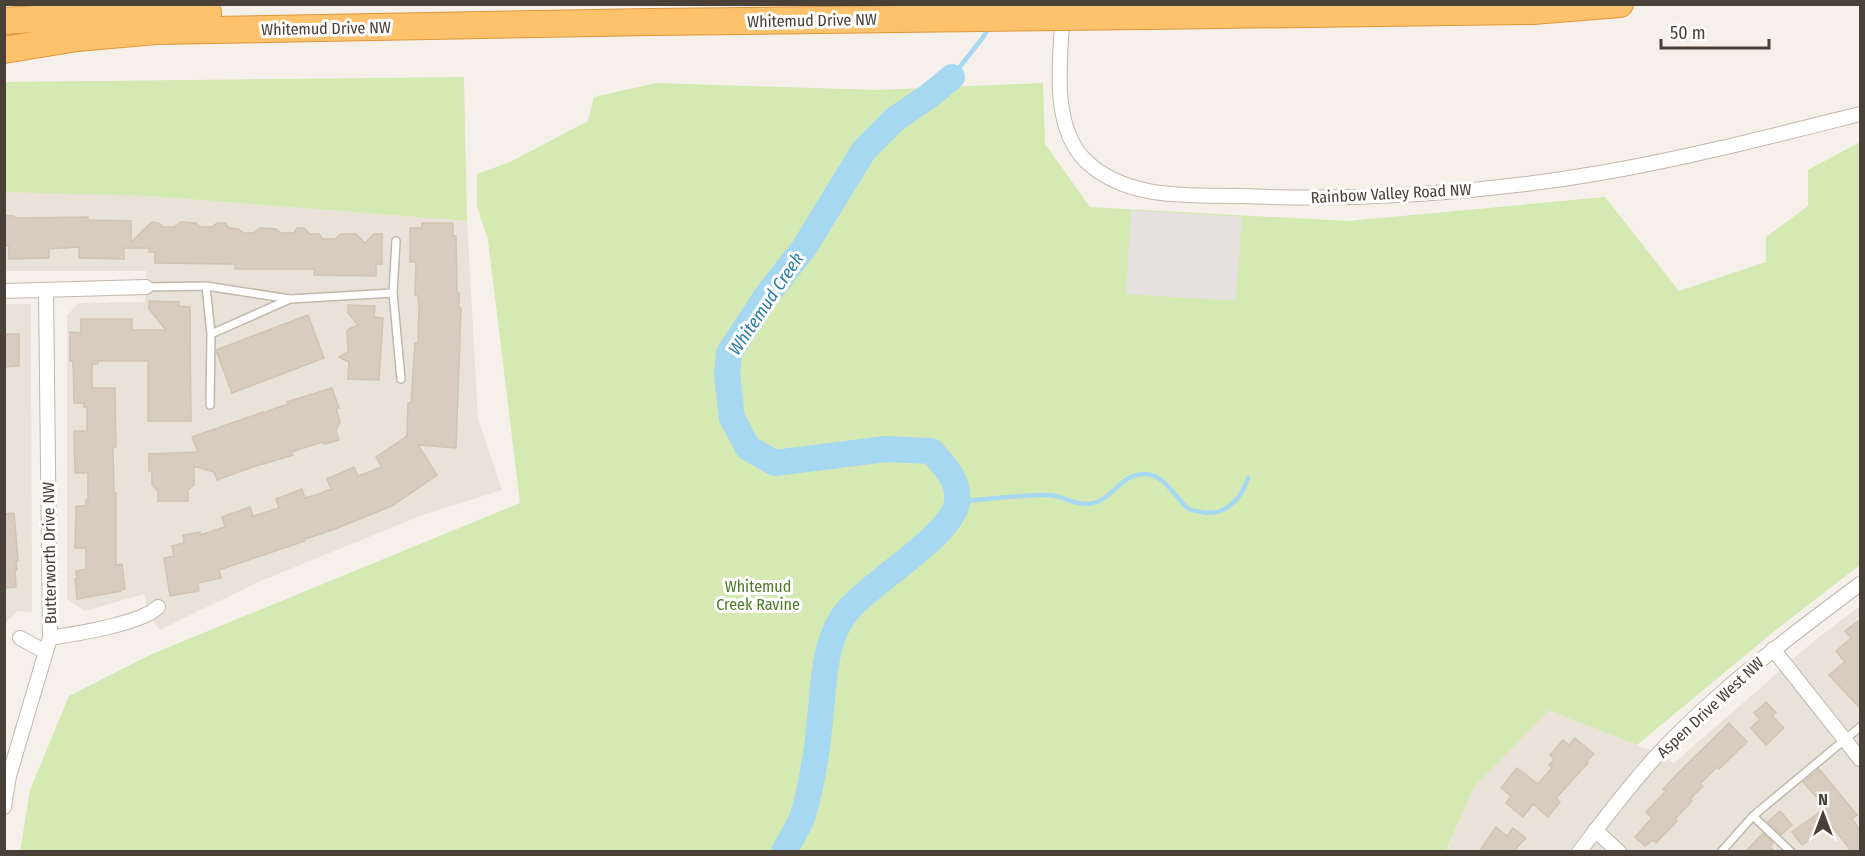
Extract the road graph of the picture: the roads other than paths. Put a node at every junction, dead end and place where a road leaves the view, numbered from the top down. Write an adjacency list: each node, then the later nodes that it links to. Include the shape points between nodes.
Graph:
1 (1063, 4): 9 (street, Rainbow Valley Road NW, via 1059,73 1067,131 1086,162 1109,179 1142,191 1281,198 1406,195 1499,187 1695,154)
2 (1111, 4): 6 (highway, Whitemud Drive NW)
3 (1177, 4): 4 (highway)
4 (1217, 4)
5 (1620, 4): 6 (highway, Whitemud Drive NW, bridge, via 1533,11 1145,16)
6 (652, 15): 7 (highway, Whitemud Drive NW, via 126,13); 8 (highway, Whitemud Drive NW, via 156,31)
7 (4, 21)
8 (4, 50)
9 (1860, 114)
10 (396, 241): 15 (lane)
11 (206, 286): 12 (lane); 16 (lane); 17 (lane)
12 (146, 287): 14 (street)
13 (4, 291): 14 (street)
14 (46, 291): 23 (street, Butterworth Drive NW)
15 (393, 293): 16 (lane); 18 (lane)
16 (290, 299): 17 (lane)
17 (211, 334): 19 (lane)
18 (400, 379)
19 (210, 405)
20 (1860, 584): 24 (street, Aspen Drive West NW)
21 (158, 607): 23 (street, via 148,614)
22 (21, 638): 23 (street)
23 (48, 645): 28 (street, Butterworth Drive NW, via 9,776)
24 (1773, 649): 26 (street); 30 (street, Aspen Drive West NW, via 1715,698 1659,754)
25 (1860, 727): 26 (lane)
26 (1845, 740): 27 (street); 29 (lane)
27 (1860, 759)
28 (4, 807)
29 (1753, 816): 33 (lane); 34 (lane)
30 (1595, 830): 31 (street, Aspen Drive West NW); 32 (street)
31 (1579, 852)
32 (1619, 852)
33 (1721, 852)
34 (1791, 852)

